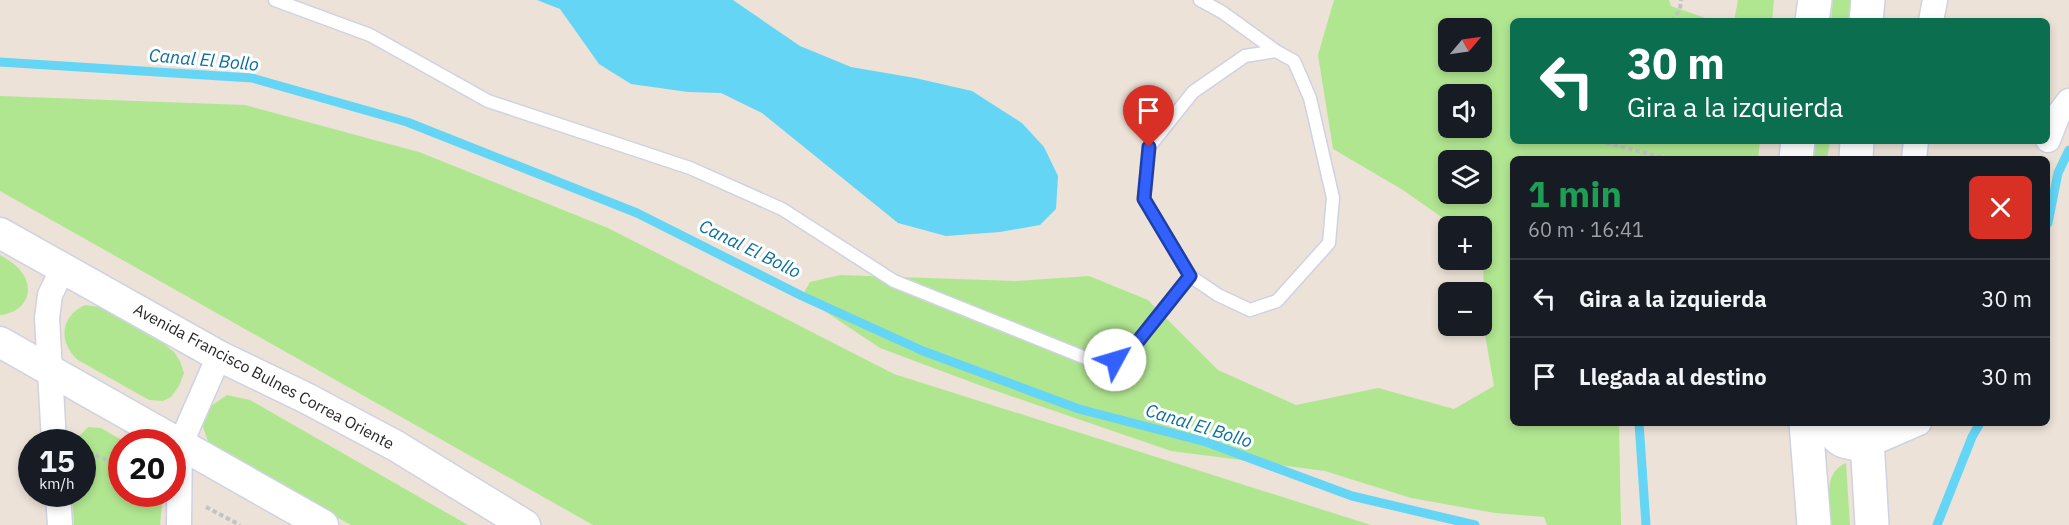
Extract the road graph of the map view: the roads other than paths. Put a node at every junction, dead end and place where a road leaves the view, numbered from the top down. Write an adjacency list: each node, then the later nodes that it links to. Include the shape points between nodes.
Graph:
1 (275, 0): 14 (lane, via 370,35 488,102 690,168 782,209 894,281 1103,365 1127,355)
2 (1200, 0): 9 (lane)
3 (1815, 0): 6 (main road)
4 (1868, 0): 7 (main road)
5 (1935, 0): 8 (street)
6 (1812, 18)
7 (1866, 18)
8 (1932, 18)
9 (1276, 51): 14 (lane, via 1245,57 1192,92 1149,147 1144,199); 14 (lane, via 1294,62 1310,98 1333,198 1329,243 1276,301 1250,310)
10 (2069, 101): 11 (street)
11 (2050, 134)
12 (0, 233): 13 (street, Avenida Francisco Bulnes Correa Oriente)
13 (63, 268): 16 (street, Avenida Francisco Bulnes Correa Oriente); 17 (street, via 50,295)
14 (1190, 276)
15 (0, 342): 17 (street)
16 (219, 356): 23 (street); 31 (street, Avenida Francisco Bulnes Correa Oriente, via 396,446)
17 (49, 369): 21 (street); 22 (street)
18 (1806, 426): 32 (main road)
19 (1831, 426): 24 (main road, via 1836,437 1846,443)
20 (1905, 426): 24 (street)
21 (53, 429)
22 (152, 429)
23 (186, 431)
24 (1867, 434): 33 (main road)
25 (186, 448): 30 (street)
26 (59, 507): 29 (street)
27 (179, 507): 28 (street)
28 (179, 524)
29 (60, 525)
30 (323, 525)
31 (525, 525)
32 (1814, 525)
33 (1872, 525)

